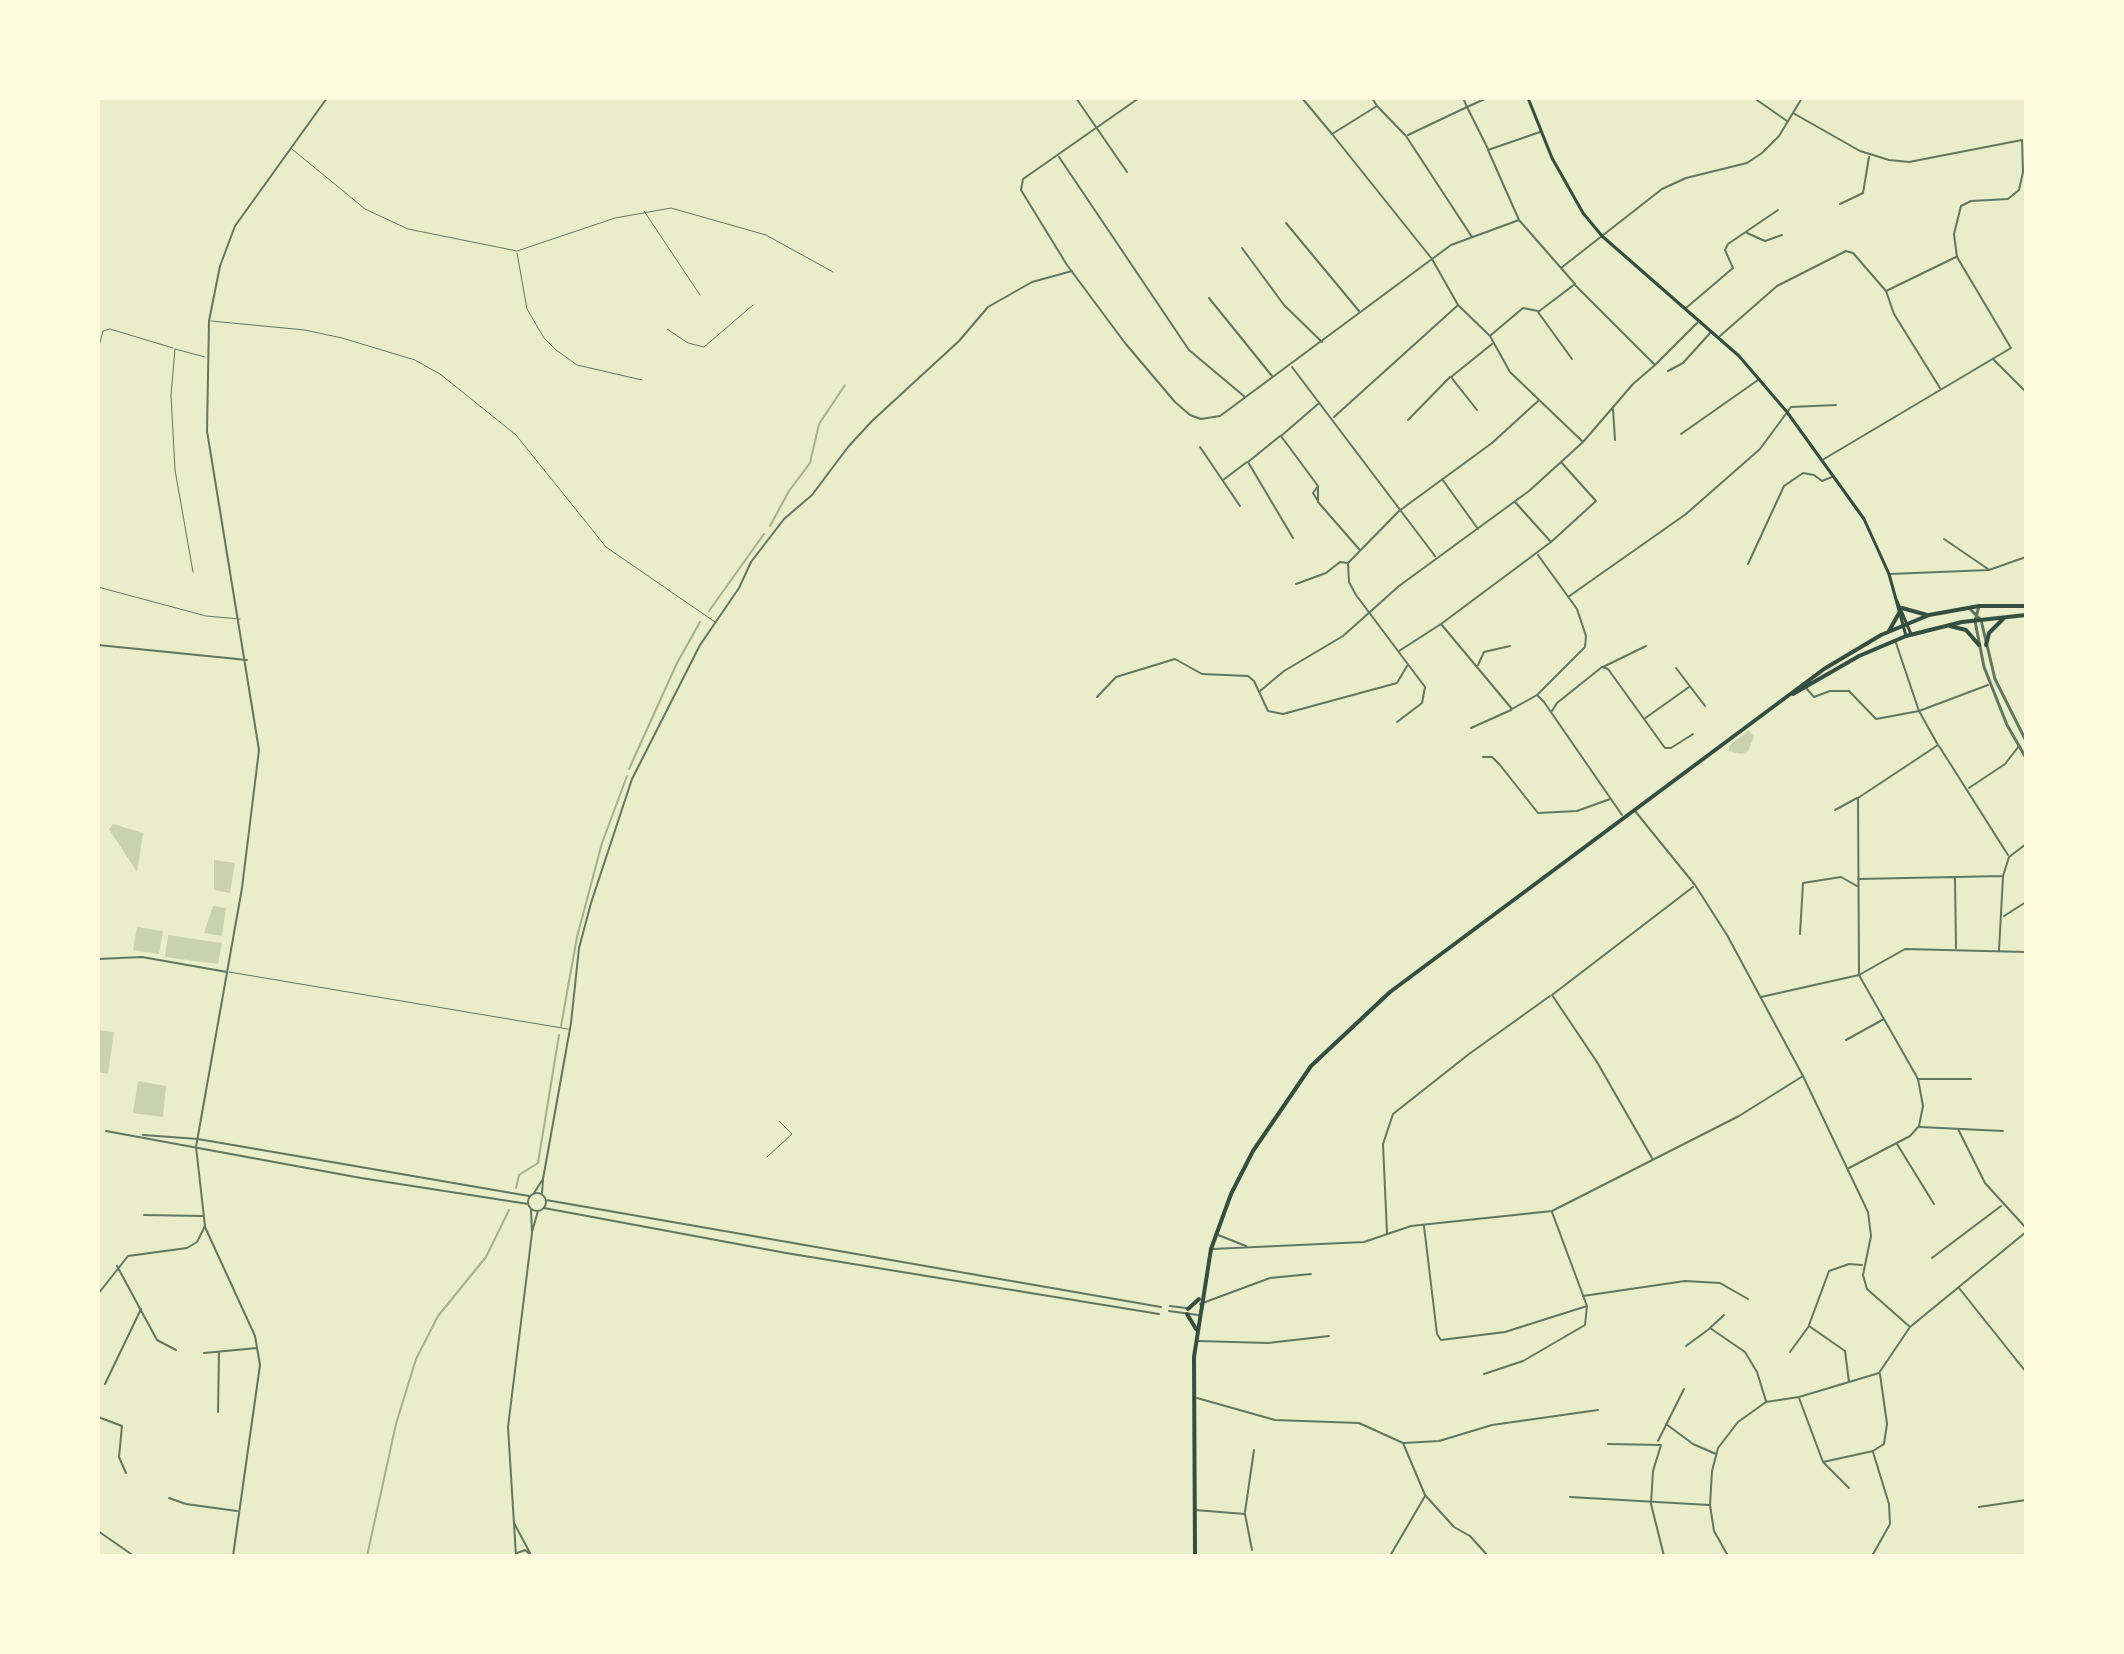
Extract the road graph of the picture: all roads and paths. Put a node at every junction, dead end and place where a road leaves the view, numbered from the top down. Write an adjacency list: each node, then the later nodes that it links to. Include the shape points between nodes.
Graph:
1 (327, 98): 20 (street)
2 (1076, 98): 15 (street)
3 (1139, 98): 15 (street)
4 (1302, 98): 17 (street)
5 (1372, 98): 11 (street)
6 (1463, 98): 12 (street)
7 (1487, 98): 12 (street)
8 (1528, 98): 16 (main road)
9 (1754, 98): 14 (street)
10 (1802, 98): 13 (street)
11 (1377, 106): 17 (street); 18 (street)
12 (1467, 107): 18 (street); 21 (street)
13 (1793, 113): 14 (street); 22 (street)
14 (1788, 122): 32 (street, via 1747,163 1662,189)
15 (1098, 128): 23 (street); 24 (street)
16 (1541, 131): 21 (street); 32 (main road, via 1569,191)
17 (1332, 134): 37 (street)
18 (1406, 136): 33 (street)
19 (2024, 140): 22 (street, via 1909,162); 36 (street, via 2019,190 2008,199 1961,206 1954,234)
20 (292, 149): 35 (lane, via 380,219); 50 (street, via 235,226)
21 (1488, 150): 28 (street)
22 (1869, 155): 25 (street, via 1863,193)
23 (1059, 157): 39 (street, via 1020,184); 72 (street, via 1189,350)
24 (1127, 172)
25 (1840, 204)
26 (644, 210): 35 (lane); 40 (lane, via 671,208 749,229 792,246); 43 (lane)
27 (1778, 210): 30 (street)
28 (1519, 220): 33 (street); 38 (street)
29 (1286, 223): 48 (street)
30 (1746, 232): 31 (street, via 1765,241); 47 (street, via 1725,248 1733,268)
31 (1782, 235)
32 (1602, 236): 38 (street); 47 (main road)
33 (1472, 237): 37 (street)
34 (1242, 248): 56 (street, via 1284,305)
35 (517, 251): 69 (lane, via 527,309 544,338 577,365)
36 (1957, 257): 42 (street); 62 (street, via 2011,348)
37 (1432, 259): 46 (street); 48 (street)
38 (1560, 268): 41 (street)
39 (1072, 271): 72 (street, via 1148,372 1190,415 1220,416); 125 (street, via 1032,282 982,312 959,341 872,421 812,495 784,519)
40 (833, 272)
41 (1575, 284): 49 (street); 63 (street)
42 (1886, 291): 55 (street, via 1846,251 1777,286); 70 (street, via 1894,314)
43 (700, 295)
44 (1209, 298): 66 (street)
45 (753, 305): 52 (lane, via 704,347)
46 (1458, 305): 54 (street); 79 (street)
47 (1686, 309): 51 (main road)
48 (1360, 312): 56 (street)
49 (1538, 312): 54 (street, via 1523,308); 61 (street)
50 (209, 321): 60 (street); 125 (lane, via 342,338 415,360 440,374 516,435 606,547)
51 (1699, 321): 53 (main road); 63 (street)
52 (667, 329)
53 (1711, 332): 55 (main road); 65 (street, via 1683,363)
54 (1490, 336): 57 (street)
55 (1717, 338): 68 (main road)
56 (1323, 343): 64 (street)
57 (1492, 344): 67 (street); 73 (street)
58 (175, 349): 59 (lane, via 110,329 103,331); 60 (lane); 108 (lane, via 171,423)
59 (98, 350)
60 (205, 357): 122 (street, via 207,431)
61 (1572, 359)
62 (1993, 359): 70 (street); 71 (street)
63 (1655, 365): 76 (street)
64 (1291, 366): 66 (street); 74 (street)
65 (1668, 371)
66 (1273, 377): 72 (street)
67 (1451, 377): 77 (street); 80 (street)
68 (1759, 379): 78 (main road); 81 (street)
69 (642, 380)
70 (1941, 389): 87 (street)
71 (2026, 392)
72 (1246, 398)
73 (1538, 401): 84 (street); 90 (street)
74 (1318, 403): 79 (street); 82 (street)
75 (1836, 405): 78 (street, via 1798,405)
76 (1613, 408): 83 (street); 84 (street)
77 (1477, 410)
78 (1787, 412): 87 (main road); 112 (street, via 1760,449 1686,514)
79 (1332, 418): 96 (street)
80 (1408, 420)
81 (1681, 434)
82 (1281, 436): 88 (street); 92 (street)
83 (1615, 440)
84 (1583, 442): 86 (street)
85 (1200, 447): 91 (street)
86 (1561, 461): 94 (street); 100 (street, via 1596,501)
87 (1822, 461): 89 (main road)
88 (1248, 462): 91 (street); 98 (street)
89 (1833, 476): 106 (street, via 1822,481 1803,473 1784,486); 109 (main road, via 1870,528)
90 (1442, 479): 96 (street); 97 (street)
91 (1223, 480): 95 (street)
92 (1318, 486): 93 (street); 93 (street, via 1313,493)
93 (1318, 502): 101 (street)
94 (1515, 502): 97 (street); 100 (street)
95 (1240, 506)
96 (1399, 511): 101 (street); 104 (street)
97 (1478, 530): 104 (street)
98 (1293, 538)
99 (1944, 539): 107 (street)
100 (1551, 542): 102 (street)
101 (1360, 550): 105 (street)
102 (1538, 554): 112 (street); 126 (street)
103 (2026, 557): 107 (street)
104 (1436, 558): 117 (street)
105 (1348, 563): 110 (street); 117 (street, via 1349,582)
106 (1748, 564)
107 (1989, 570): 109 (street)
108 (193, 572)
109 (1889, 574): 116 (main road)
110 (1296, 584)
111 (98, 587): 122 (lane, via 206,616)
112 (1568, 597): 147 (street, via 1584,624 1585,647)
113 (1979, 606): 114 (highway); 115 (highway); 118 (street)
114 (2026, 606)
115 (1969, 607): 118 (street); 119 (highway)
116 (1901, 610): 119 (highway); 127 (main road); 129 (highway)
117 (1367, 611): 137 (street); 146 (street, via 1343,636)
118 (1976, 613): 123 (street); 124 (street)
119 (1929, 615): 127 (highway)
120 (2026, 615): 121 (highway)
121 (2007, 616): 123 (highway); 134 (highway, via 1994,625)
122 (240, 619): 138 (street)
123 (1981, 620): 124 (highway); 134 (street)
124 (1975, 621): 128 (highway); 133 (street)
125 (715, 622): 190 (street, via 624,797 579,948)
126 (1441, 624): 137 (street); 140 (street)
127 (1905, 625): 129 (highway); 130 (main road)
128 (1947, 626): 130 (highway); 133 (highway, via 1966,630)
129 (1889, 631): 148 (highway)
130 (1909, 635): 131 (highway)
131 (1896, 640): 145 (highway); 152 (street)
132 (98, 645): 138 (street)
133 (1979, 645): 143 (street)
134 (1986, 645): 156 (street)
135 (1510, 646): 140 (street, via 1484,652)
136 (1646, 646): 141 (street)
137 (1398, 651): 139 (street)
138 (247, 660): 185 (street, via 259,772)
139 (1408, 665): 146 (street, via 1397,683 1283,714 1268,711); 155 (street, via 1425,687 1425,696)
140 (1478, 666): 151 (street)
141 (1602, 667): 153 (street); 154 (street)
142 (1676, 668): 144 (street)
143 (1989, 684): 152 (street); 157 (street)
144 (1689, 687): 150 (street); 154 (street)
145 (1805, 687): 148 (highway); 152 (street, via 1814,697 1849,691 1876,719)
146 (1260, 691): 149 (street, via 1248,676 1202,674 1175,659 1116,677)
147 (1537, 695): 151 (street); 153 (street)
148 (1789, 695): 168 (highway)
149 (1097, 697)
150 (1705, 706)
151 (1512, 709): 158 (street)
152 (1919, 711): 161 (street)
153 (1552, 712): 166 (street)
154 (1644, 719): 159 (street, via 1665,748)
155 (1397, 722)
156 (2015, 722): 157 (street); 160 (street)
157 (2007, 725): 162 (street)
158 (1471, 728)
159 (1693, 734)
160 (2026, 741)
161 (1938, 745): 165 (street); 167 (street)
162 (2019, 746): 164 (street); 165 (street, via 2005,764)
163 (1483, 757): 166 (street, via 1500,765 1538,813 1577,811)
164 (2026, 758)
165 (1968, 788): 172 (street)
166 (1611, 798): 170 (street)
167 (1858, 798): 169 (street); 175 (street)
168 (1634, 810): 170 (highway); 176 (street)
169 (1835, 810)
170 (1624, 818): 226 (highway, via 1390,992 1324,1051 1266,1127)
171 (2026, 844): 172 (street)
172 (2009, 857): 174 (street)
173 (1955, 876): 174 (street); 175 (street); 181 (street)
174 (2003, 876): 179 (street)
175 (1856, 879): 177 (street)
176 (1695, 885): 187 (street); 188 (street)
177 (1858, 887): 180 (street, via 1841,877 1803,883); 186 (street)
178 (2026, 902): 179 (street)
179 (2001, 918): 182 (street)
180 (1800, 934)
181 (1956, 949): 182 (street); 186 (street, via 1905,949)
182 (1999, 950): 183 (street)
183 (2026, 952)
184 (98, 959): 185 (street, via 142,957)
185 (229, 972): 190 (lane); 201 (street)
186 (1859, 975): 188 (street); 189 (street)
187 (1552, 995): 205 (street); 225 (street, via 1393,1114 1383,1144)
188 (1759, 998): 192 (street)
189 (1885, 1019): 191 (street); 193 (street)
190 (568, 1029): 207 (street)
191 (1846, 1040)
192 (1803, 1076): 205 (street, via 1758,1106); 206 (street)
193 (1918, 1079): 194 (street); 196 (street, via 1923,1106)
194 (1971, 1079)
195 (779, 1121): 204 (lane, via 792,1134)
196 (1919, 1126): 197 (street); 202 (street)
197 (1958, 1129): 199 (street); 214 (street)
198 (106, 1131): 200 (street)
199 (2003, 1131)
200 (142, 1135): 201 (street); 203 (street)
201 (198, 1139): 203 (street); 210 (street)
202 (1896, 1143): 206 (street); 213 (street)
203 (196, 1147): 212 (street); 220 (street)
204 (767, 1157)
205 (1652, 1159): 218 (street)
206 (1849, 1168): 230 (street, via 1871,1226)
207 (543, 1179): 208 (street); 209 (street)
208 (534, 1193): 209 (street); 210 (street)
209 (542, 1194): 211 (street)
210 (529, 1196): 212 (street)
211 (546, 1200): 215 (street); 240 (street)
212 (528, 1204): 216 (street)
213 (1934, 1204)
214 (2002, 1206): 223 (street); 229 (street)
215 (544, 1208): 217 (street); 244 (street)
216 (531, 1209): 217 (street); 224 (street)
217 (538, 1211): 224 (street)
218 (1552, 1211): 221 (street); 235 (street)
219 (144, 1215): 220 (street)
220 (203, 1216): 222 (street)
221 (1423, 1225): 225 (street); 239 (street, via 1441,1340 1505,1332)
222 (205, 1226): 231 (street, via 187,1248 128,1256); 253 (street)
223 (2026, 1230): 233 (street)
224 (532, 1233): 290 (street, via 508,1427)
225 (1387, 1234): 227 (street, via 1355,1243)
226 (1216, 1235): 227 (street); 228 (highway)
227 (1247, 1246): 228 (street)
228 (1211, 1249): 238 (highway)
229 (1932, 1258)
230 (1864, 1265): 246 (street, via 1829,1271); 247 (street, via 1867,1289)
231 (117, 1266): 234 (street); 241 (street)
232 (1311, 1274): 238 (street, via 1270,1278)
233 (1959, 1287): 247 (street); 258 (street)
234 (98, 1294)
235 (1583, 1296): 236 (street, via 1685,1281 1720,1283); 239 (street)
236 (1748, 1299)
237 (1170, 1306): 243 (street)
238 (1200, 1306): 243 (highway); 243 (street); 249 (highway)
239 (1587, 1306): 260 (street, via 1579,1332)
240 (1161, 1307)
241 (141, 1309): 254 (street, via 157,1340); 261 (street)
242 (1169, 1311): 243 (street)
243 (1187, 1311): 249 (highway)
244 (1159, 1314)
245 (1724, 1315): 248 (street)
246 (1809, 1326): 256 (street); 262 (street, via 1845,1351)
247 (1910, 1327): 259 (street)
248 (1710, 1328): 252 (street); 266 (street, via 1745,1352)
249 (1196, 1330): 251 (highway)
250 (1329, 1336): 251 (street, via 1268,1343)
251 (1195, 1341): 264 (highway)
252 (1686, 1346)
253 (258, 1348): 255 (street); 288 (street, via 257,1404)
254 (176, 1350)
255 (219, 1352): 257 (street); 268 (street)
256 (1790, 1352)
257 (204, 1353)
258 (2026, 1372)
259 (1879, 1373): 262 (street); 275 (street, via 1887,1439)
260 (1484, 1374)
261 (105, 1384)
262 (1850, 1384): 265 (street)
263 (1684, 1389): 270 (street)
264 (1193, 1397): 272 (street, via 1275,1420 1359,1423); 287 (highway)
265 (1799, 1397): 266 (street); 277 (street)
266 (1766, 1402): 276 (street, via 1738,1422)
267 (1598, 1410): 272 (street, via 1492,1425 1439,1441)
268 (218, 1412)
269 (98, 1417): 278 (street, via 122,1426 119,1457)
270 (1666, 1424): 271 (street); 276 (street)
271 (1658, 1442): 273 (street); 284 (street, via 1662,1451 1653,1471)
272 (1403, 1443): 280 (street)
273 (1608, 1444)
274 (1254, 1450): 289 (street)
275 (1873, 1451): 277 (street); 302 (street, via 1890,1524)
276 (1717, 1454): 285 (street)
277 (1823, 1462): 279 (street)
278 (126, 1473)
279 (1849, 1488)
280 (1425, 1495): 298 (street); 299 (street)
281 (1570, 1497): 284 (street)
282 (169, 1498): 288 (street)
283 (2026, 1500): 286 (street)
284 (1651, 1504): 285 (street); 300 (street)
285 (1710, 1505): 301 (street, via 1714,1531)
286 (1979, 1507)
287 (1194, 1510): 289 (street); 297 (highway)
288 (238, 1511): 295 (street)
289 (1245, 1514): 292 (street)
290 (514, 1522): 293 (street); 296 (street)
291 (98, 1531): 294 (street)
292 (1252, 1550)
293 (531, 1555): 296 (street, via 522,1550)
294 (134, 1556)
295 (233, 1556)
296 (516, 1556)
297 (1195, 1556)
298 (1390, 1556)
299 (1488, 1556)
300 (1664, 1556)
301 (1728, 1556)
302 (1872, 1556)

